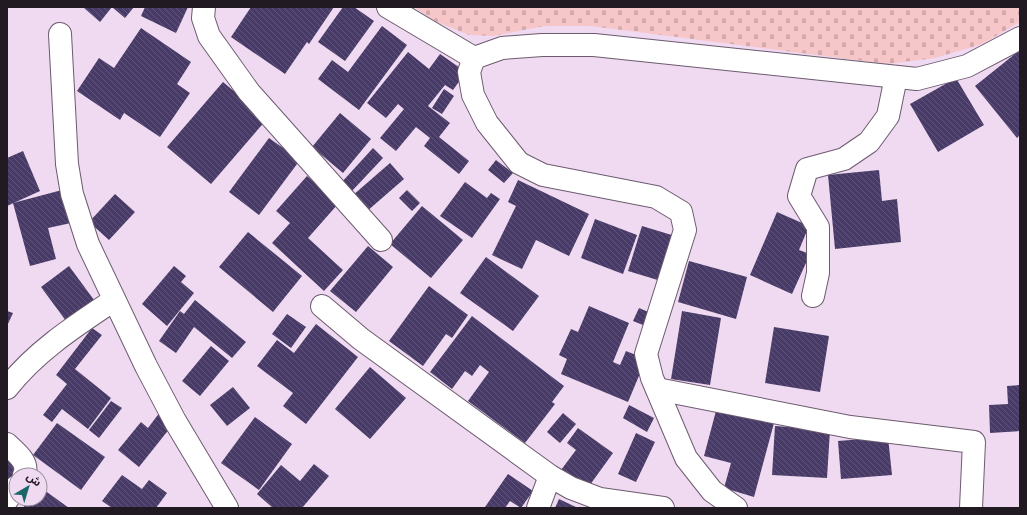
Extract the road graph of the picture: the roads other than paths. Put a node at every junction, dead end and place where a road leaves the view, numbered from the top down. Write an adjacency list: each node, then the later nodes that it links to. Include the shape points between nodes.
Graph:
1 (204, 7): 7 (street, via 209,36 249,92)
2 (388, 7): 5 (street)
3 (60, 34): 9 (street, via 67,164 72,194 88,244)
4 (1020, 38): 6 (street, via 967,66 917,79)
5 (474, 58): 6 (street, via 502,48 594,45); 12 (street, via 469,72 473,95 487,123 519,163 543,175 656,197 681,212 685,230 646,354)
6 (896, 77): 8 (street, via 888,116 869,142 844,159 807,169 799,196 818,227 818,273)
7 (381, 240)
8 (813, 296)
9 (114, 300): 11 (street, via 68,330 27,364); 16 (street, via 149,373)
10 (322, 306): 15 (street, via 361,339)
11 (7, 388)
12 (657, 389): 19 (street, via 686,458 712,491); 20 (street, via 850,427 974,442)
13 (7, 444): 14 (street, via 23,460)
14 (25, 467)
15 (550, 476): 17 (street); 18 (street, via 571,488 600,499)
16 (227, 508)
17 (538, 508)
18 (663, 508)
19 (736, 508)
20 (970, 508)

